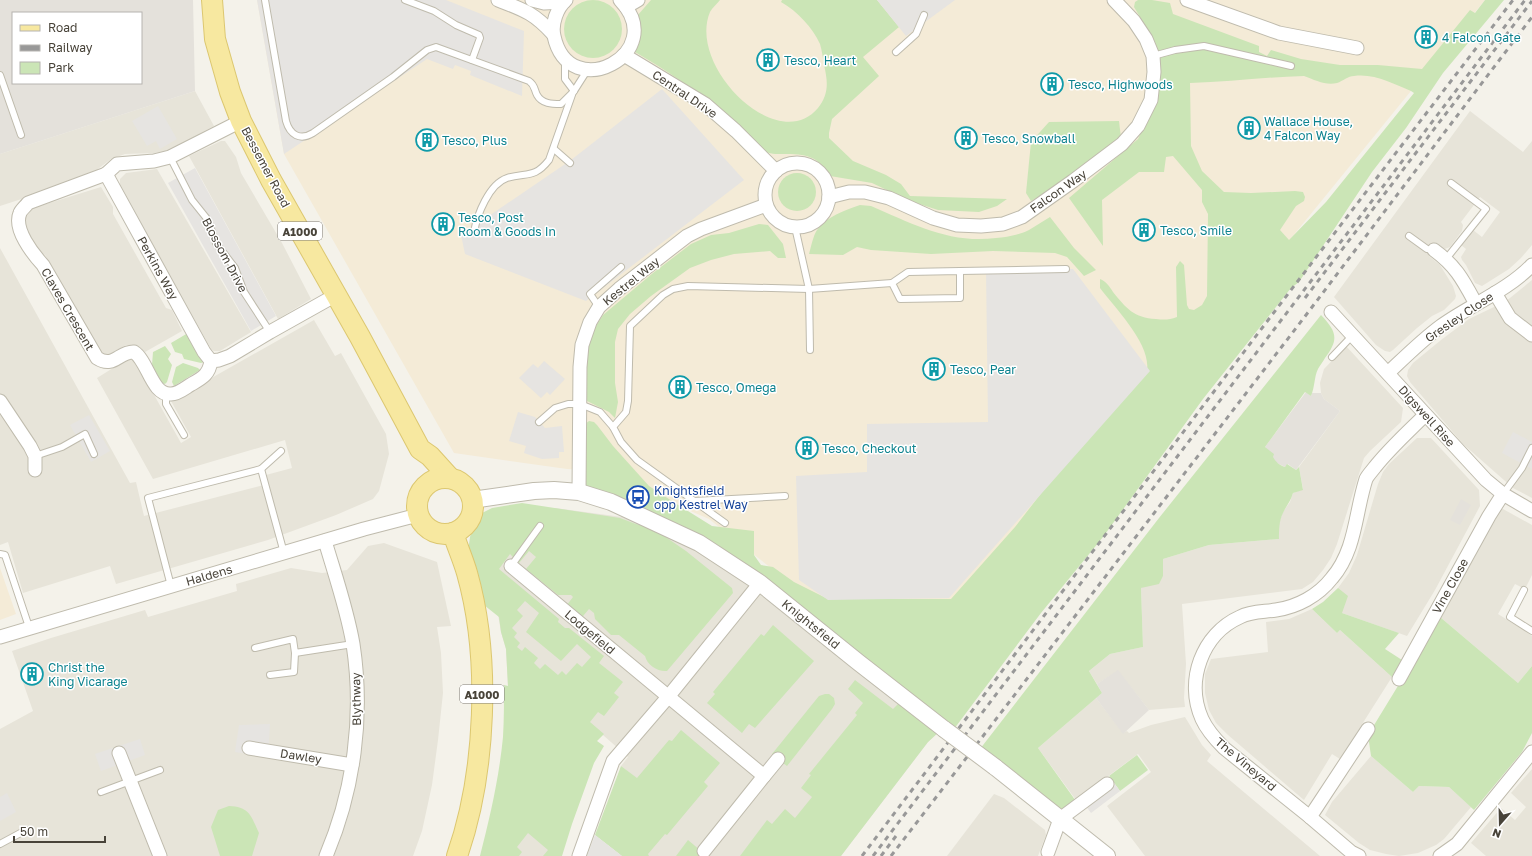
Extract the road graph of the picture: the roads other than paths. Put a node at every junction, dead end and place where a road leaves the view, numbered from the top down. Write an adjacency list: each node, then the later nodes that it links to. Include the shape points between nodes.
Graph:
1 (212, 0): 23 (main road, Bessemer Road / A1000, via 215,39)
2 (265, 0): 18 (lane, via 286,121 290,131 297,136 305,138 313,133 427,50 436,47)
3 (405, 0): 18 (lane, via 434,11 479,35)
4 (498, 0): 12 (street, via 528,12)
5 (532, 0): 8 (street, via 544,3)
6 (638, 0): 10 (street)
7 (1187, 0): 13 (street, via 1279,34)
8 (565, 1): 12 (street, via 555,17)
9 (1120, 2): 16 (street, Falcon Way, via 1146,39)
10 (623, 3): 15 (street, via 631,16 633,26 630,47)
11 (924, 15): 14 (lane, via 916,34)
12 (553, 34): 17 (street, via 556,46)
13 (1357, 48)
14 (896, 52)
15 (624, 55): 20 (street, via 606,68); 28 (street, Central Drive, via 705,104)
16 (1153, 56): 19 (lane, via 1204,46); 31 (street, Falcon Way, via 1151,100 1138,126 1122,144 1103,159 1022,217 1003,224 957,225 932,218 889,198 865,192)
17 (565, 58): 20 (street, via 572,64); 22 (lane, via 565,79)
18 (472, 60): 22 (lane, via 529,81 534,84 537,95 551,104 560,104)
19 (1291, 66)
20 (588, 69): 22 (lane)
21 (0, 76): 24 (lane)
22 (574, 91): 25 (lane)
23 (241, 121): 26 (street, Claves Crescent); 45 (main road, Bessemer Road / A1000)
24 (22, 135)
25 (554, 149): 27 (lane); 34 (lane, via 543,168 534,174 507,178 498,183 480,209)
26 (170, 157): 29 (street, Claves Crescent, via 117,164); 49 (lane, Blossom Drive, via 192,200 208,220 216,243 235,268 244,292)
27 (570, 163)
28 (776, 171): 31 (street, via 796,163 811,167 823,177 828,186); 32 (street, via 766,186)
29 (106, 174): 54 (street, Perkins Way); 56 (street, Claves Crescent, via 28,203 20,213 21,232 97,358 108,362 134,352 140,357 159,390)
30 (1452, 183): 37 (lane, via 1486,209)
31 (829, 196): 33 (street, via 827,207 815,222)
32 (766, 205): 33 (street, via 777,221); 47 (street, Kestrel Way, via 687,236)
33 (795, 228): 43 (lane)
34 (474, 232)
35 (1409, 236): 36 (lane, via 1427,249)
36 (1434, 250): 37 (street)
37 (1446, 259): 46 (street, via 1458,273)
38 (1532, 265): 44 (street, Gresley Close)
39 (621, 267): 47 (lane, via 590,294)
40 (1066, 269): 41 (lane)
41 (960, 271): 42 (lane, via 908,272); 42 (lane, via 960,298 900,299)
42 (892, 283): 43 (lane)
43 (809, 289): 52 (lane); 61 (lane, via 688,286 673,289 663,295 630,326 628,401 626,412)
44 (1495, 293): 46 (street, Gresley Close); 50 (street, via 1510,318)
45 (336, 295): 49 (street); 64 (main road, Bessemer Road / A1000)
46 (1476, 304): 55 (street, Gresley Close, via 1440,326)
47 (599, 307): 58 (street, Kestrel Way, via 582,344)
48 (1331, 312): 51 (street, Digswell Rise)
49 (270, 332): 54 (street, via 225,359)
50 (1532, 335)
51 (1352, 336): 53 (lane); 55 (street, Digswell Rise)
52 (810, 350)
53 (1332, 357)
54 (211, 361): 56 (street, via 205,376 175,393)
55 (1388, 373): 59 (street, Digswell Rise)
56 (166, 394): 62 (lane, via 166,404)
57 (0, 401): 67 (street)
58 (580, 404): 60 (lane, via 555,408); 61 (lane, via 600,412); 72 (street, Kestrel Way)
59 (1425, 415): 73 (street, Digswell Rise); 109 (street, The Vineyard, via 1386,453 1367,478 1347,554 1332,579 1308,599 1293,607 1250,613 1228,624 1218,631 1210,642 1197,669 1198,709 1215,739)
60 (539, 422)
61 (613, 427): 76 (lane, via 621,442 637,460)
62 (184, 435)
63 (1532, 448): 73 (lane, via 1522,468)
64 (420, 449): 70 (main road, Bessemer Road / A1000); 71 (main road, Bessemer Road / A1000)
65 (281, 451): 68 (lane)
66 (94, 454): 67 (lane, via 85,434 62,447)
67 (35, 456): 69 (street)
68 (261, 469): 83 (lane); 87 (lane, via 148,498)
69 (35, 470)
70 (449, 477): 71 (main road, via 436,478); 75 (main road, A1000, via 462,484)
71 (423, 489): 78 (main road, A1000, via 417,504)
72 (579, 492): 75 (street, Knightsfield, via 554,490); 86 (street, Knightsfield, via 611,502 699,543)
73 (1503, 494): 77 (street, Digswell Rise); 96 (street, Vine Close)
74 (785, 496): 76 (lane)
75 (472, 500): 81 (main road, via 469,519 461,529)
76 (694, 501): 79 (lane)
77 (1532, 511)
78 (418, 515): 81 (main road, via 423,523 436,532); 82 (street, Haldens)
79 (725, 523)
80 (540, 526): 85 (lane)
81 (453, 533): 118 (main road, A1000, via 467,573 477,620 481,650 482,696 478,762 471,804)
82 (325, 541): 83 (street, Haldens); 92 (street, Blythway)
83 (284, 553): 87 (street, Haldens)
84 (0, 554): 89 (lane, via 5,555)
85 (511, 566): 97 (street, Lodgefield)
86 (760, 584): 97 (street); 110 (street, Knightsfield, bridge)
87 (171, 586): 89 (street, Haldens)
88 (1524, 590): 90 (lane, via 1510,617)
89 (29, 627): 91 (street, Haldens)
90 (1532, 631)
91 (0, 637)
92 (353, 644): 94 (lane); 103 (street, Blythway, via 358,705)
93 (256, 648): 94 (lane, via 293,639)
94 (295, 653): 95 (lane, via 294,672)
95 (270, 675)
96 (1399, 679)
97 (668, 697): 105 (street, Lodgefield); 119 (street, via 613,761)
98 (1368, 729): 109 (street)
99 (250, 748): 103 (street, Dawley)
100 (1532, 752): 115 (street, via 1469,830)
101 (119, 753): 106 (street)
102 (778, 759): 105 (street)
103 (352, 765): 117 (street, Blythway, via 341,814)
104 (160, 770): 106 (lane)
105 (764, 776): 113 (street)
106 (130, 781): 108 (lane); 116 (street)
107 (1106, 784): 110 (street)
108 (101, 792)
109 (1310, 817): 121 (street, The Vineyard)
110 (1060, 819): 114 (street); 120 (street, Knightsfield)
111 (26, 830): 112 (lane)
112 (0, 844)
113 (704, 851)
114 (1048, 852)
115 (1444, 855)
116 (160, 856)
117 (326, 856)
118 (457, 856)
119 (580, 856)
120 (1107, 856)
121 (1359, 856)

